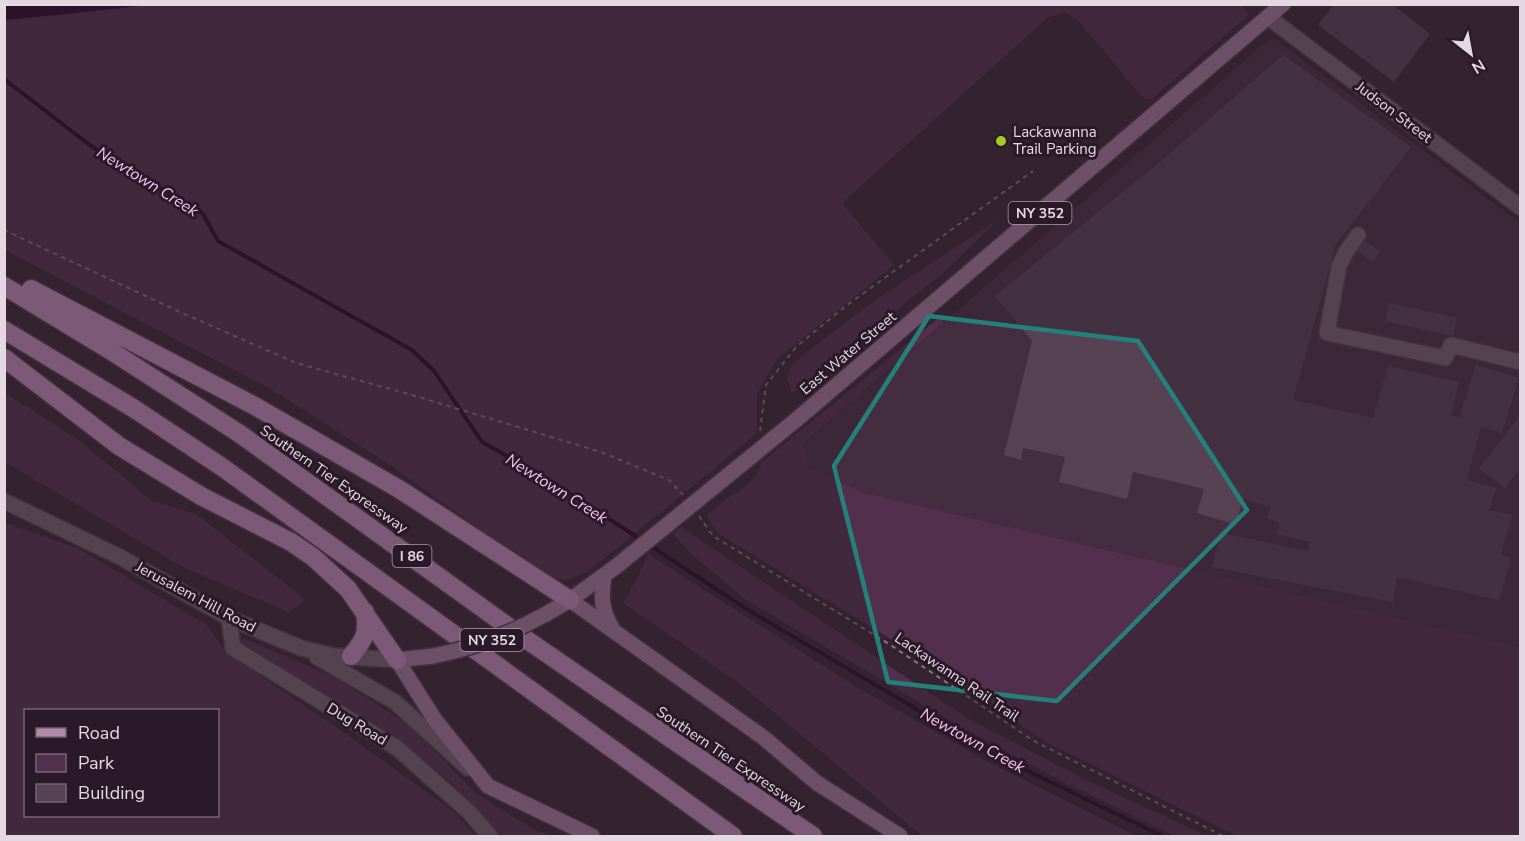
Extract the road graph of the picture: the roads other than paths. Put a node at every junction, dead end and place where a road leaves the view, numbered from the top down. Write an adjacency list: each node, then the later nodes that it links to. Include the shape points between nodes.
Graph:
1 (1283, 4): 2 (main road, East Water Street / NY 352)
2 (1268, 17): 3 (street, Judson Street); 11 (main road, East Water Street / NY 352, bridge, via 796,420)
3 (1521, 207)
4 (1358, 235): 9 (street, via 1339,266 1327,333 1445,358 1451,345)
5 (4, 276): 12 (highway, via 253,405 399,489)
6 (4, 286): 23 (highway, Southern Tier Expressway / I 86, via 240,434 527,640)
7 (4, 330): 22 (highway, I 86, via 222,467)
8 (4, 358): 13 (highway, via 119,446 313,557 348,589)
9 (1521, 362)
10 (4, 501): 14 (street, Jerusalem Hill Road, via 120,557)
11 (604, 576): 12 (main road, East Water Street / NY 352); 15 (main road, via 601,598)
12 (570, 600): 15 (main road); 18 (main road, East Water Street / NY 352, bridge, via 493,640 461,651)
13 (364, 610): 17 (highway, via 365,636); 18 (highway)
14 (230, 618): 16 (street, Jerusalem Hill Road); 20 (street, Dug Road, via 233,648 397,748 469,812)
15 (613, 630): 24 (main road, via 764,738 817,783)
16 (301, 648): 17 (street, Jerusalem Hill Road); 19 (street, via 395,702)
17 (351, 656): 18 (street, Jerusalem Hill Road)
18 (397, 660): 19 (main road, via 435,720)
19 (488, 786): 21 (main road)
20 (490, 837)
21 (592, 837)
22 (733, 837)
23 (813, 837)
24 (900, 837)

